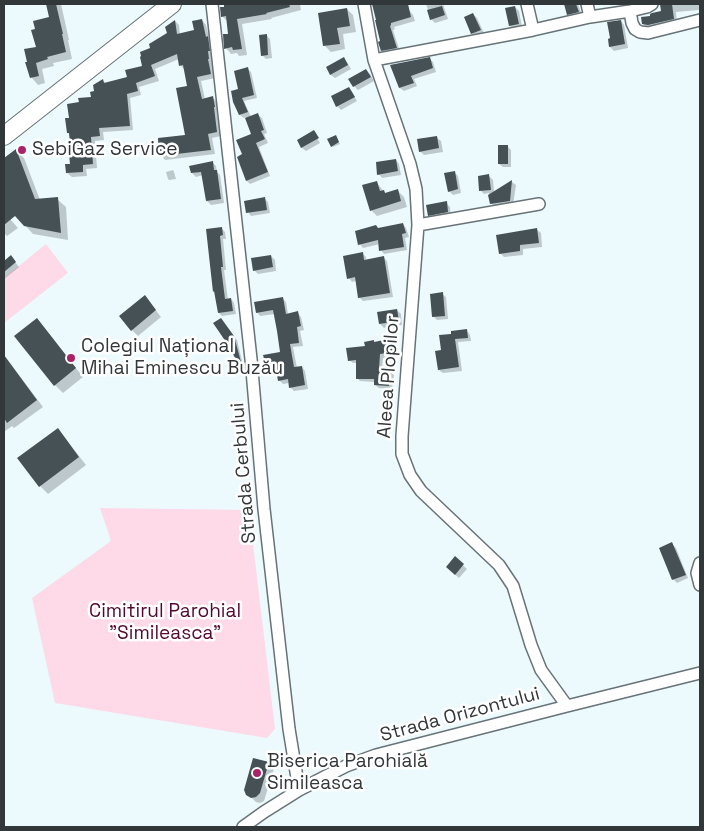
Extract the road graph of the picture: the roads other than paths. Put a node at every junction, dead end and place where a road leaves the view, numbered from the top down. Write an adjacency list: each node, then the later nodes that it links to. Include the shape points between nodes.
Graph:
1 (172, 4): 12 (main road)
2 (212, 4): 19 (street, Strada Cerbului, via 264,510)
3 (364, 4): 11 (street, Aleea Plopilor)
4 (526, 4): 10 (street)
5 (587, 4): 8 (street)
6 (652, 4): 7 (street)
7 (630, 11): 8 (street); 9 (street, via 632,23 640,32 648,33)
8 (590, 17): 10 (street)
9 (700, 20)
10 (533, 30): 11 (street)
11 (374, 60): 14 (street, Aleea Plopilor, via 414,177)
12 (4, 136)
13 (539, 204): 14 (street)
14 (418, 225): 18 (street, Aleea Plopilor, via 402,454 410,475 421,490 499,566 513,586 541,670)
15 (700, 562): 16 (street, via 697,573)
16 (700, 585)
17 (700, 673): 18 (street, Strada Orizontului)
18 (567, 706): 19 (street, Strada Orizontului, via 376,755)
19 (298, 790): 20 (street, Strada Orizontului)
20 (243, 827)

